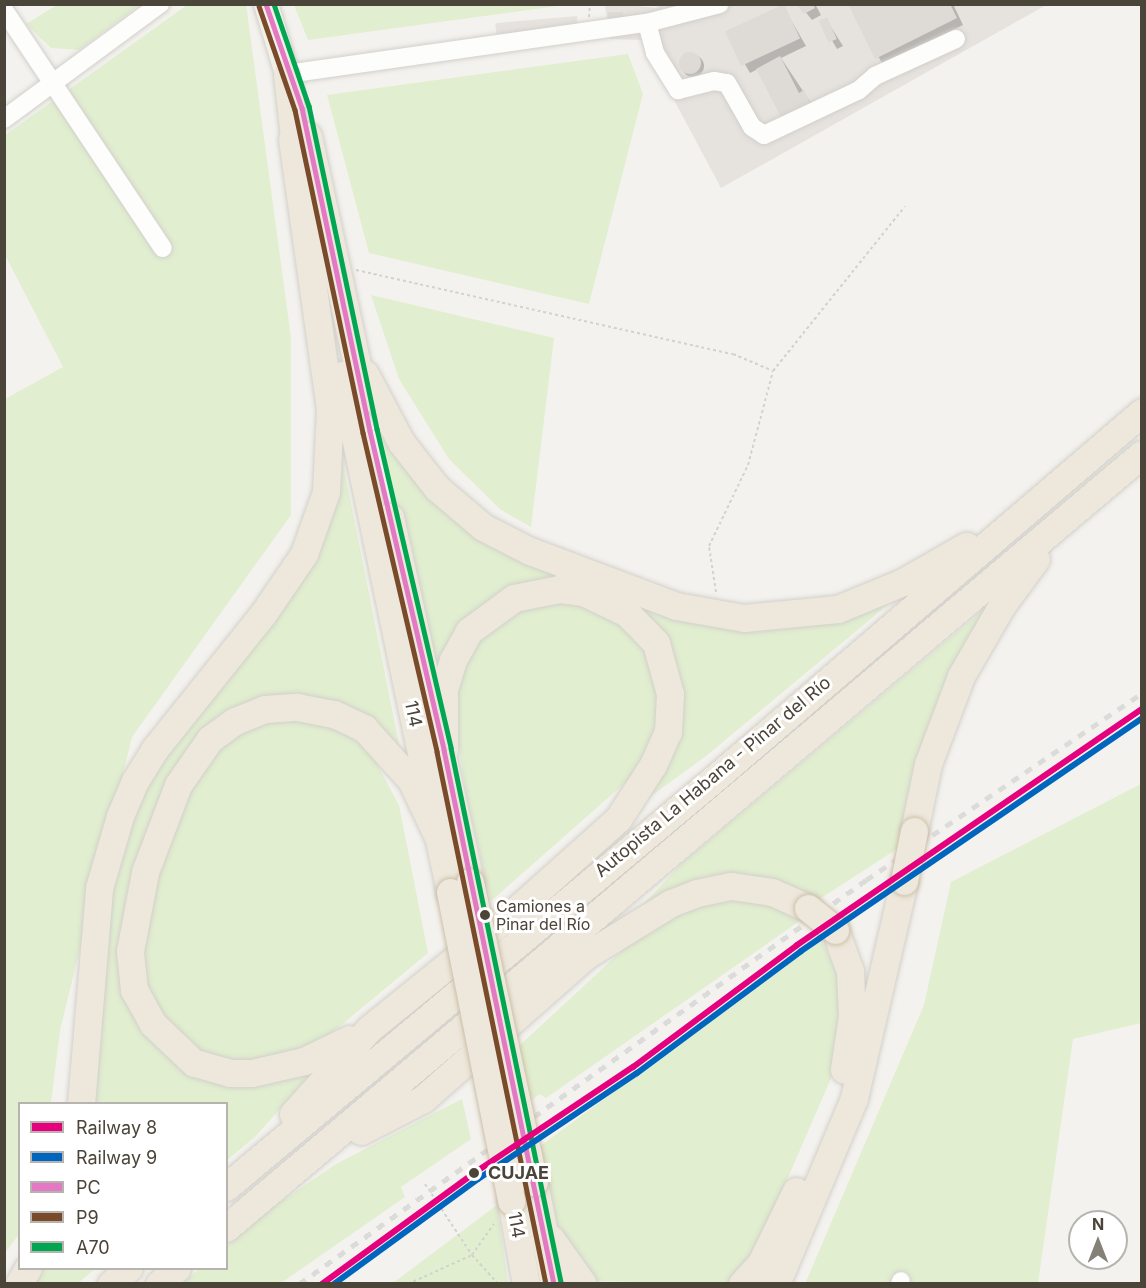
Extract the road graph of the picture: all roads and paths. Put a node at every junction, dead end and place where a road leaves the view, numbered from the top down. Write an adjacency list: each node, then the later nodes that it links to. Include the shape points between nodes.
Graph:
1 (160, 4): 9 (street)
2 (266, 4): 8 (main road, 114)
3 (720, 4): 5 (street)
4 (4, 10): 9 (street)
5 (680, 10): 6 (street)
6 (647, 23): 7 (street, via 652,47 670,83 678,90 721,80 727,83 752,127 764,135 859,90 875,76); 8 (street)
7 (956, 39)
8 (287, 74): 11 (highway, 114); 14 (highway, 114, via 302,108)
9 (52, 84): 10 (street); 13 (street)
10 (4, 118)
11 (292, 140): 24 (highway, 114); 30 (highway, via 330,409 326,492 304,554 263,614 154,750 120,816 99,888)
12 (905, 206): 16 (path)
13 (163, 248)
14 (336, 265): 15 (highway, 114); 16 (path, via 733,354)
15 (353, 348): 21 (highway, via 379,406 401,442 437,488 483,526 530,550 646,595); 22 (highway, 114)
16 (773, 371): 21 (path, via 748,465 709,546)
17 (1142, 412): 19 (highway, Autopista La Habana - Pinar del Río)
18 (1142, 454): 20 (highway, Autopista La Habana - Pinar del Río)
19 (1024, 512): 21 (highway, via 903,582 838,609 782,617); 23 (highway, Autopista La Habana - Pinar del Río)
20 (1066, 518): 27 (highway, Autopista La Habana - Pinar del Río); 53 (highway, bridge, via 1002,605 961,676 928,764 854,1098)
21 (721, 615)
22 (444, 750): 25 (highway, via 447,673 469,631 514,598 559,589 583,592 610,602 648,632 667,676 672,713 668,732 618,819); 26 (highway, 114)
23 (708, 783): 25 (highway); 32 (highway, Autopista La Habana - Pinar del Río)
24 (439, 839): 26 (highway, 114); 29 (highway, via 411,780 364,728 334,714 297,707 265,708 223,729 190,765 170,804 145,872 130,951 134,990 153,1024 194,1063 230,1073 252,1073 304,1061)
25 (560, 872): 29 (highway)
26 (460, 887): 35 (highway, 114, bridge); 37 (highway, 114, bridge)
27 (614, 903): 28 (highway); 31 (highway, Autopista La Habana - Pinar del Río)
28 (585, 956): 31 (highway, via 423,1099); 36 (highway, bridge, via 648,916 697,893 731,886 772,892 808,908 835,930 850,971 852,1016 847,1058 836,1100)
29 (369, 1029): 33 (highway)
30 (81, 1102)
31 (318, 1154): 38 (highway, Autopista La Habana - Pinar del Río)
32 (228, 1183)
33 (228, 1183)
34 (425, 1184): 39 (path)
35 (511, 1201): 39 (path); 43 (highway, 114)
36 (786, 1213): 51 (highway, via 761,1263); 52 (highway)
37 (544, 1224): 49 (highway, 114); 50 (highway, via 555,1248)
38 (228, 1226)
39 (472, 1255): 47 (path); 48 (path)
40 (27, 1270): 44 (highway)
41 (128, 1270): 45 (highway)
42 (176, 1270): 46 (highway)
43 (526, 1277)
44 (19, 1284)
45 (111, 1284)
46 (159, 1284)
47 (408, 1284)
48 (498, 1284)
49 (554, 1284)
50 (584, 1284)
51 (742, 1284)
52 (758, 1284)
53 (776, 1284)

